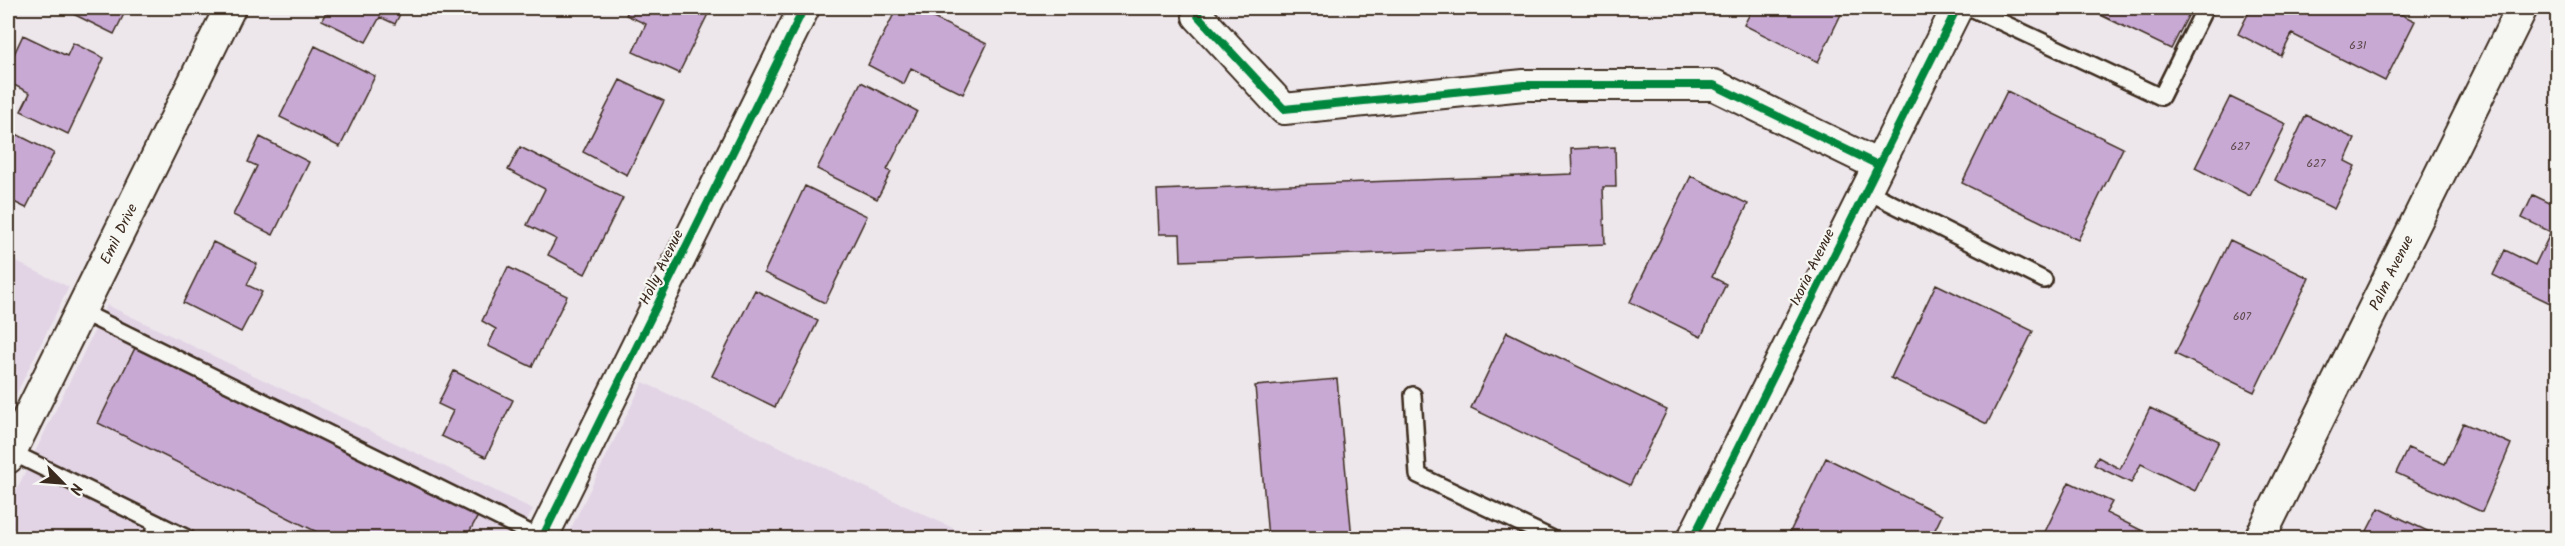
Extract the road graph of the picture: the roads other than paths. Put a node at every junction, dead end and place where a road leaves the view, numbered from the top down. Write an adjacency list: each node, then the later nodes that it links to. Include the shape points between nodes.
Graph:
1 (230, 8): 10 (street, Emil Drive)
2 (804, 8): 15 (street, Holly Avenue)
3 (1199, 8): 8 (street, via 1198,16 1284,109 1524,85 1714,85)
4 (1957, 8): 8 (street, Ixoria Avenue)
5 (1971, 8): 6 (lane, via 2161,97)
6 (2205, 8)
7 (2522, 8): 18 (street, Palm Avenue)
8 (1872, 178): 9 (lane); 17 (street, Ixoria Avenue)
9 (2044, 280)
10 (80, 311): 12 (street, Emil Drive); 15 (lane)
11 (1413, 395): 16 (lane, via 1418,475)
12 (9, 455): 13 (lane)
13 (155, 531): 14 (lane)
14 (187, 538)
15 (541, 538)
16 (1551, 538)
17 (1693, 538)
18 (2260, 538)

